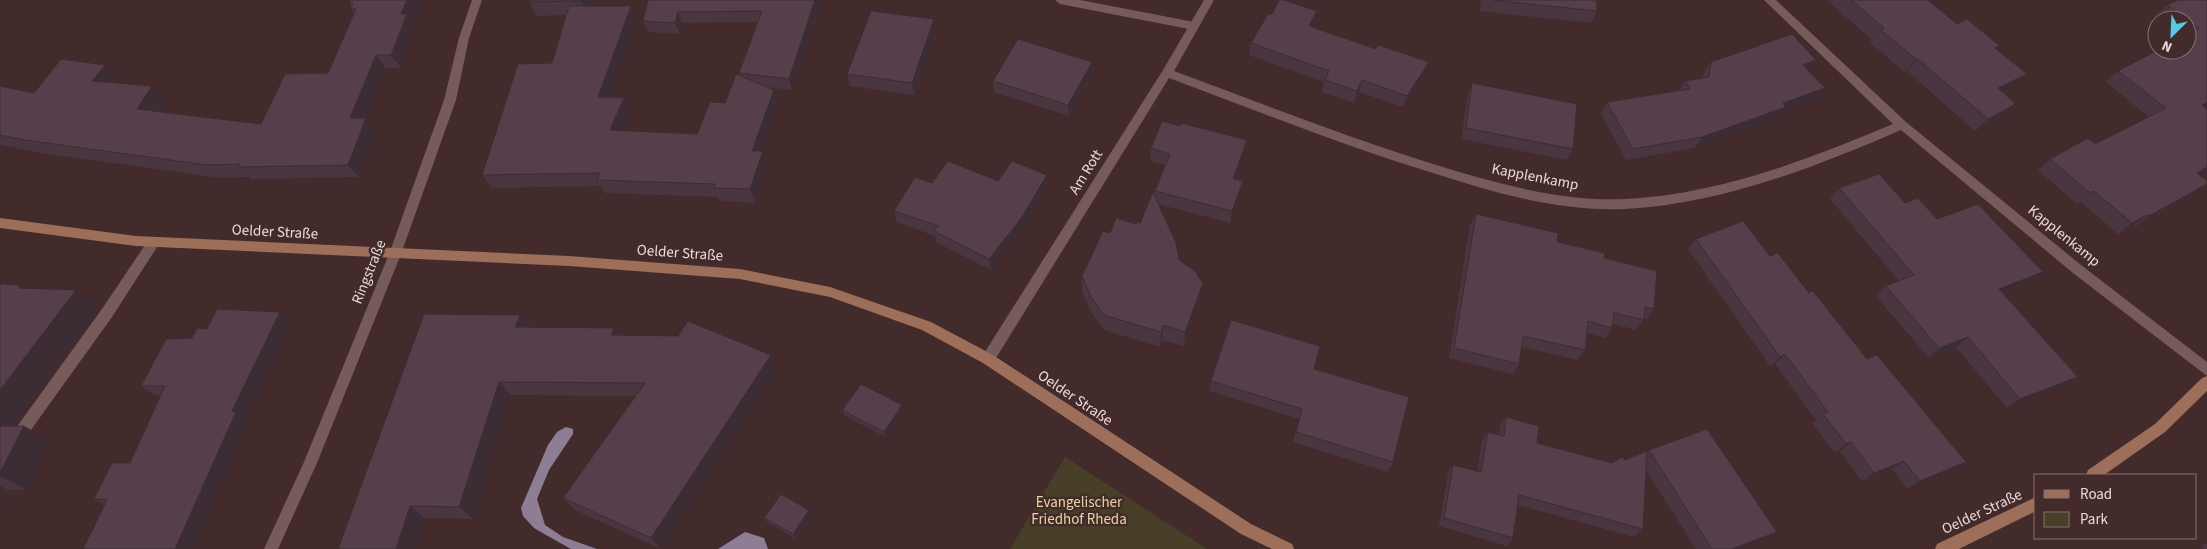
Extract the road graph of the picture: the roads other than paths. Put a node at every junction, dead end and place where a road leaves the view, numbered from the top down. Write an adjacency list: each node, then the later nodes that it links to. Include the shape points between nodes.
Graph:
1 (477, 0): 10 (street, Ringstraße, via 464,38 450,100)
2 (1060, 0): 5 (street)
3 (1209, 0): 5 (street, Am Rott)
4 (1769, 0): 7 (street, Kapplenkamp)
5 (1194, 26): 6 (street, Am Rott)
6 (1167, 74): 7 (street, Kapplenkamp, via 1397,158 1502,189 1564,202 1626,204 1744,185); 11 (street, Am Rott)
7 (1902, 125): 12 (street, Kapplenkamp, via 2077,269)
8 (0, 223): 9 (street, Oelder Straße)
9 (153, 242): 10 (street, Oelder Straße); 14 (street, via 107,313)
10 (395, 254): 11 (street, Oelder Straße, via 569,261 740,274 830,292 926,326); 17 (street, Ringstraße, via 310,463)
11 (988, 359): 18 (street, Oelder Straße, via 1246,529)
12 (2207, 370)
13 (2207, 382): 15 (street, via 2160,428)
14 (0, 461)
15 (2094, 474)
16 (2034, 505): 19 (street, Oelder Straße)
17 (271, 549)
18 (1287, 549)
19 (1942, 549)

